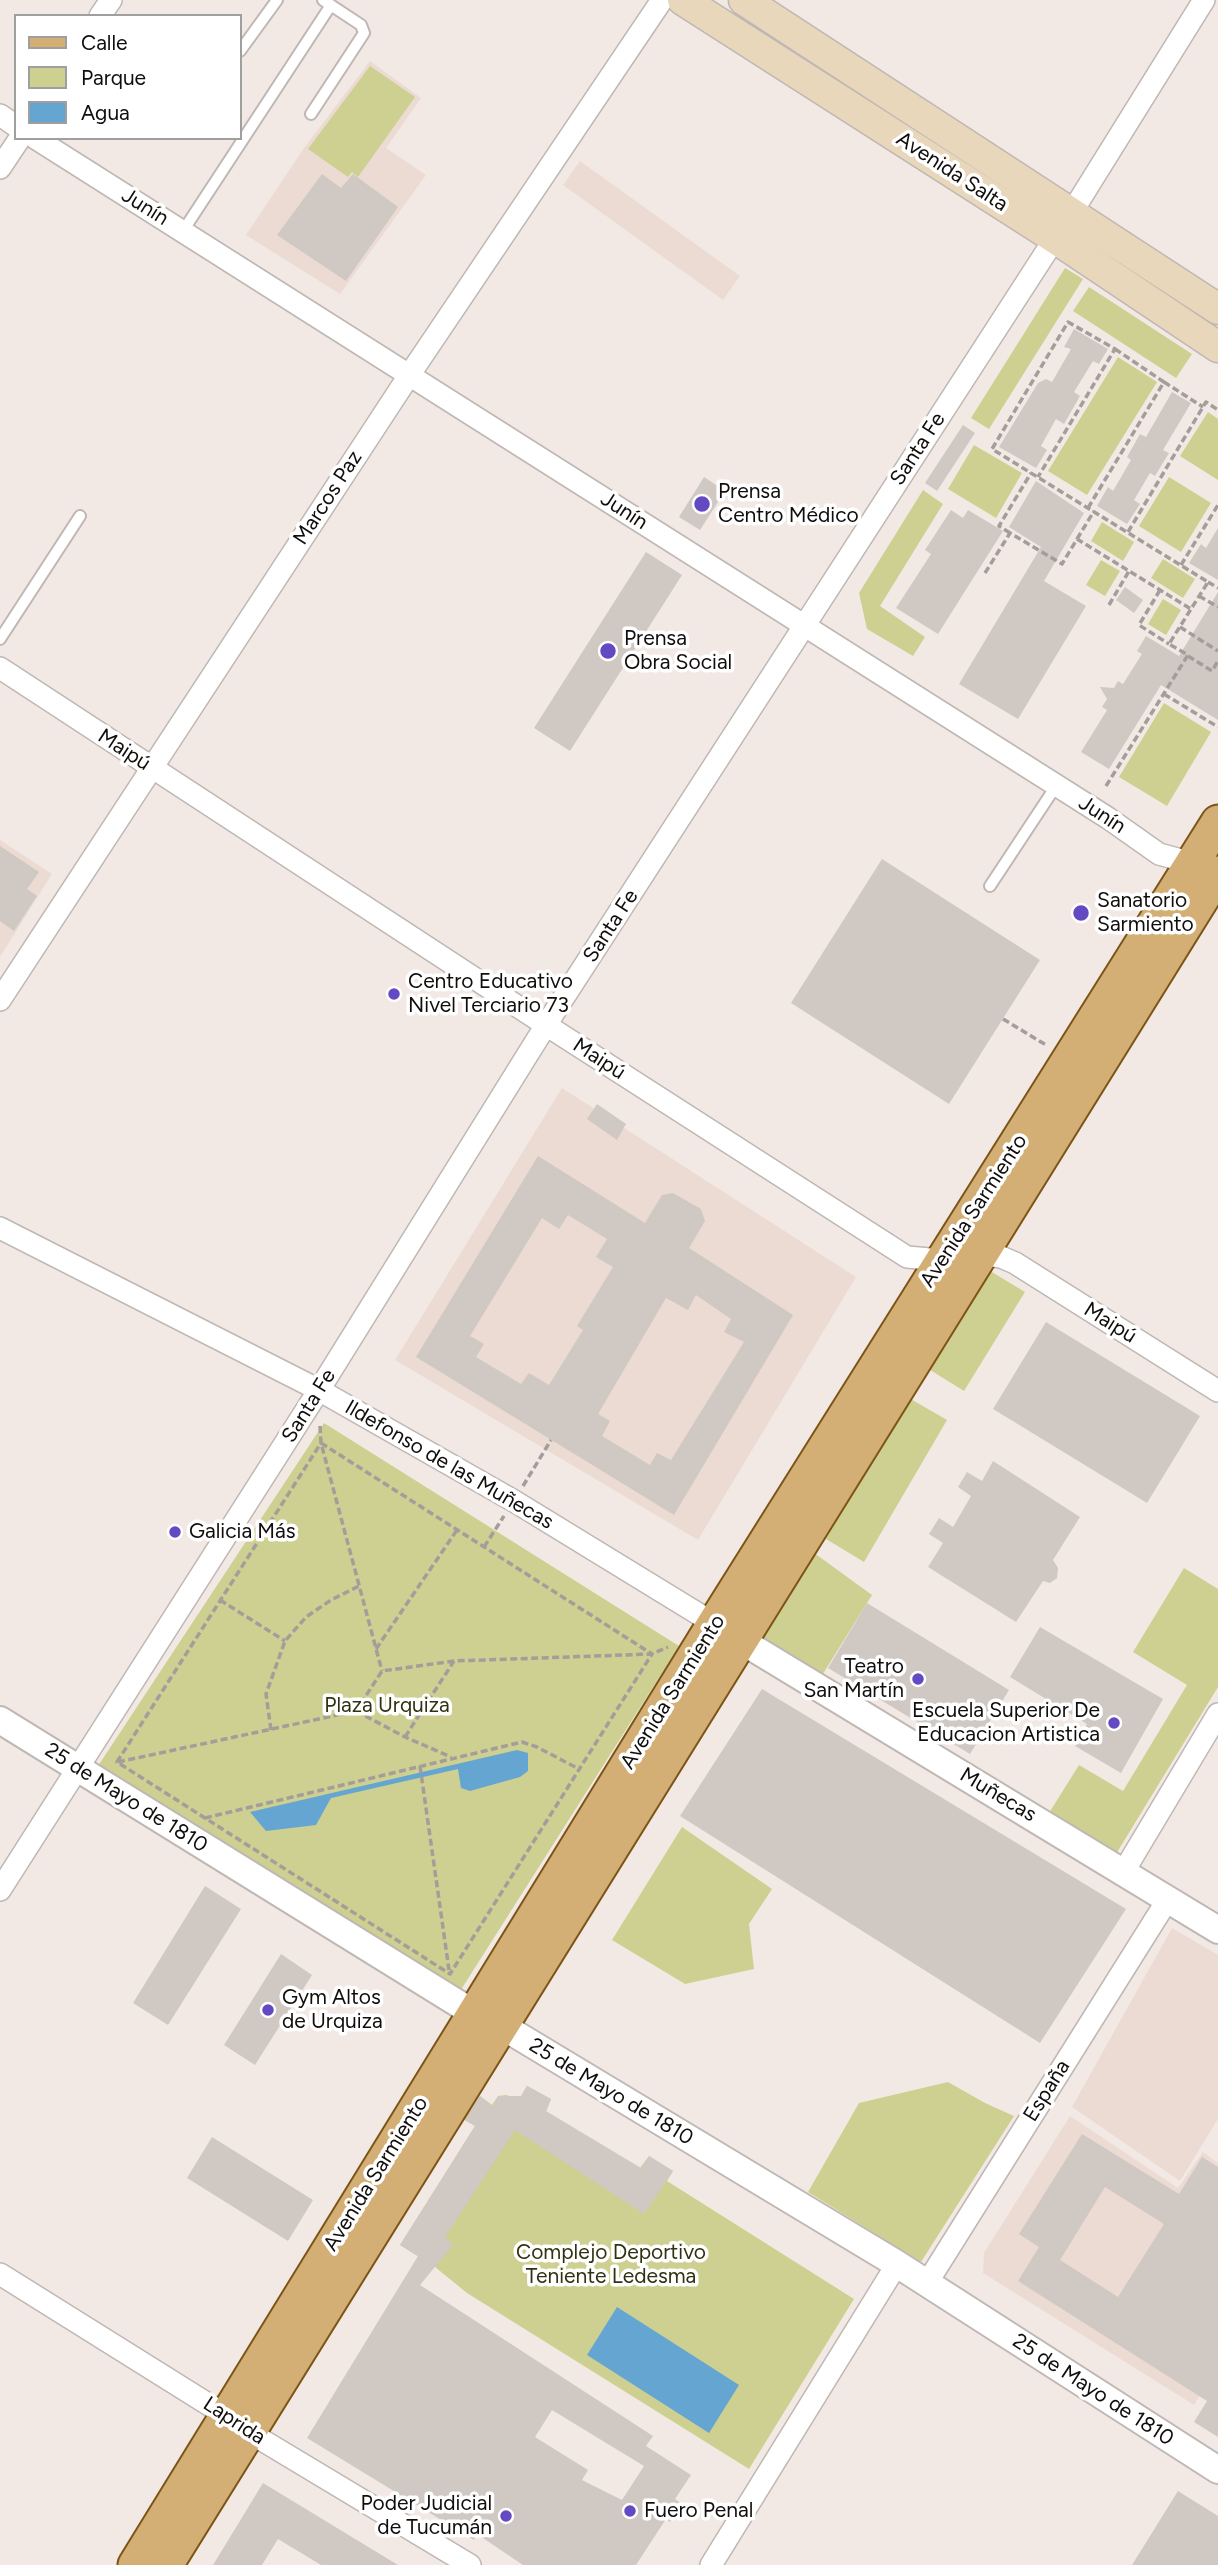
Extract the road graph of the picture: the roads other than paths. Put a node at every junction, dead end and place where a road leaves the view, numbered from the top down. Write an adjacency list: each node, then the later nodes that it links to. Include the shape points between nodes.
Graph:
1 (276, 0): 7 (lane)
2 (662, 0): 19 (street, Marcos Paz)
3 (683, 0): 16 (main road, Avenida Salta)
4 (744, 0): 14 (main road, Avenida Salta)
5 (1204, 0): 14 (street, Santa Fe)
6 (327, 3): 8 (lane, via 361,25 364,33); 9 (lane)
7 (242, 48)
8 (311, 114)
9 (242, 138)
10 (19, 140): 13 (street)
11 (38, 140): 15 (street, Junín)
12 (241, 140): 15 (lane)
13 (0, 169)
14 (1072, 212): 16 (street, Santa Fe); 17 (main road, Avenida Salta)
15 (183, 232): 19 (street, Junín)
16 (1055, 238): 18 (main road, Avenida Salta); 21 (street, Santa Fe)
17 (1218, 309)
18 (1218, 347)
19 (410, 374): 21 (street, Junín); 24 (street, Marcos Paz)
20 (80, 516): 22 (lane)
21 (806, 627): 25 (street, Junín); 30 (street, Santa Fe)
22 (0, 639)
23 (0, 668): 24 (street, Maipú)
24 (151, 768): 29 (street, Marcos Paz); 30 (street, Maipú)
25 (1056, 786): 27 (street, Junín, via 1159,854); 28 (lane)
26 (1218, 822): 27 (main road, Avenida Sarmiento)
27 (1209, 864): 32 (main road, Avenida Sarmiento); 33 (main road, Avenida Sarmiento, via 1070,1060)
28 (990, 886)
29 (0, 1000)
30 (546, 1025): 33 (street, Maipú, via 907,1257); 34 (street, Santa Fe)
31 (0, 1228): 34 (street, Ildefonso de las Muñecas)
32 (980, 1254): 33 (street, Maipú); 35 (street, Maipú, via 1015,1263); 36 (main road, Avenida Sarmiento)
33 (941, 1260): 36 (main road, Avenida Sarmiento)
34 (319, 1390): 36 (street, Ildefonso de las Muñecas, via 514,1501); 39 (street, Santa Fe)
35 (1218, 1391)
36 (727, 1632): 40 (street, Muñecas); 44 (main road, Avenida Sarmiento)
37 (1218, 1714): 40 (street)
38 (0, 1720): 39 (street, 25 de Mayo de 1810)
39 (78, 1768): 41 (street, Santa Fe); 44 (street, 25 de Mayo de 1810)
40 (1124, 1871): 42 (street, Muñecas)
41 (0, 1890)
42 (1168, 1899): 43 (street, Muñecas); 47 (street, España)
43 (1218, 1930)
44 (489, 2020): 45 (street, 25 de Mayo de 1810); 48 (main road, Avenida Sarmiento)
45 (897, 2264): 47 (street, 25 de Mayo de 1810); 53 (street)
46 (0, 2274): 48 (street, Laprida)
47 (927, 2283): 49 (street, 25 de Mayo de 1810)
48 (237, 2423): 50 (main road, Avenida Sarmiento); 51 (main road, Avenida Sarmiento); 52 (street, Laprida)
49 (1218, 2470)
50 (135, 2565)
51 (166, 2565)
52 (470, 2565)
53 (711, 2565)

